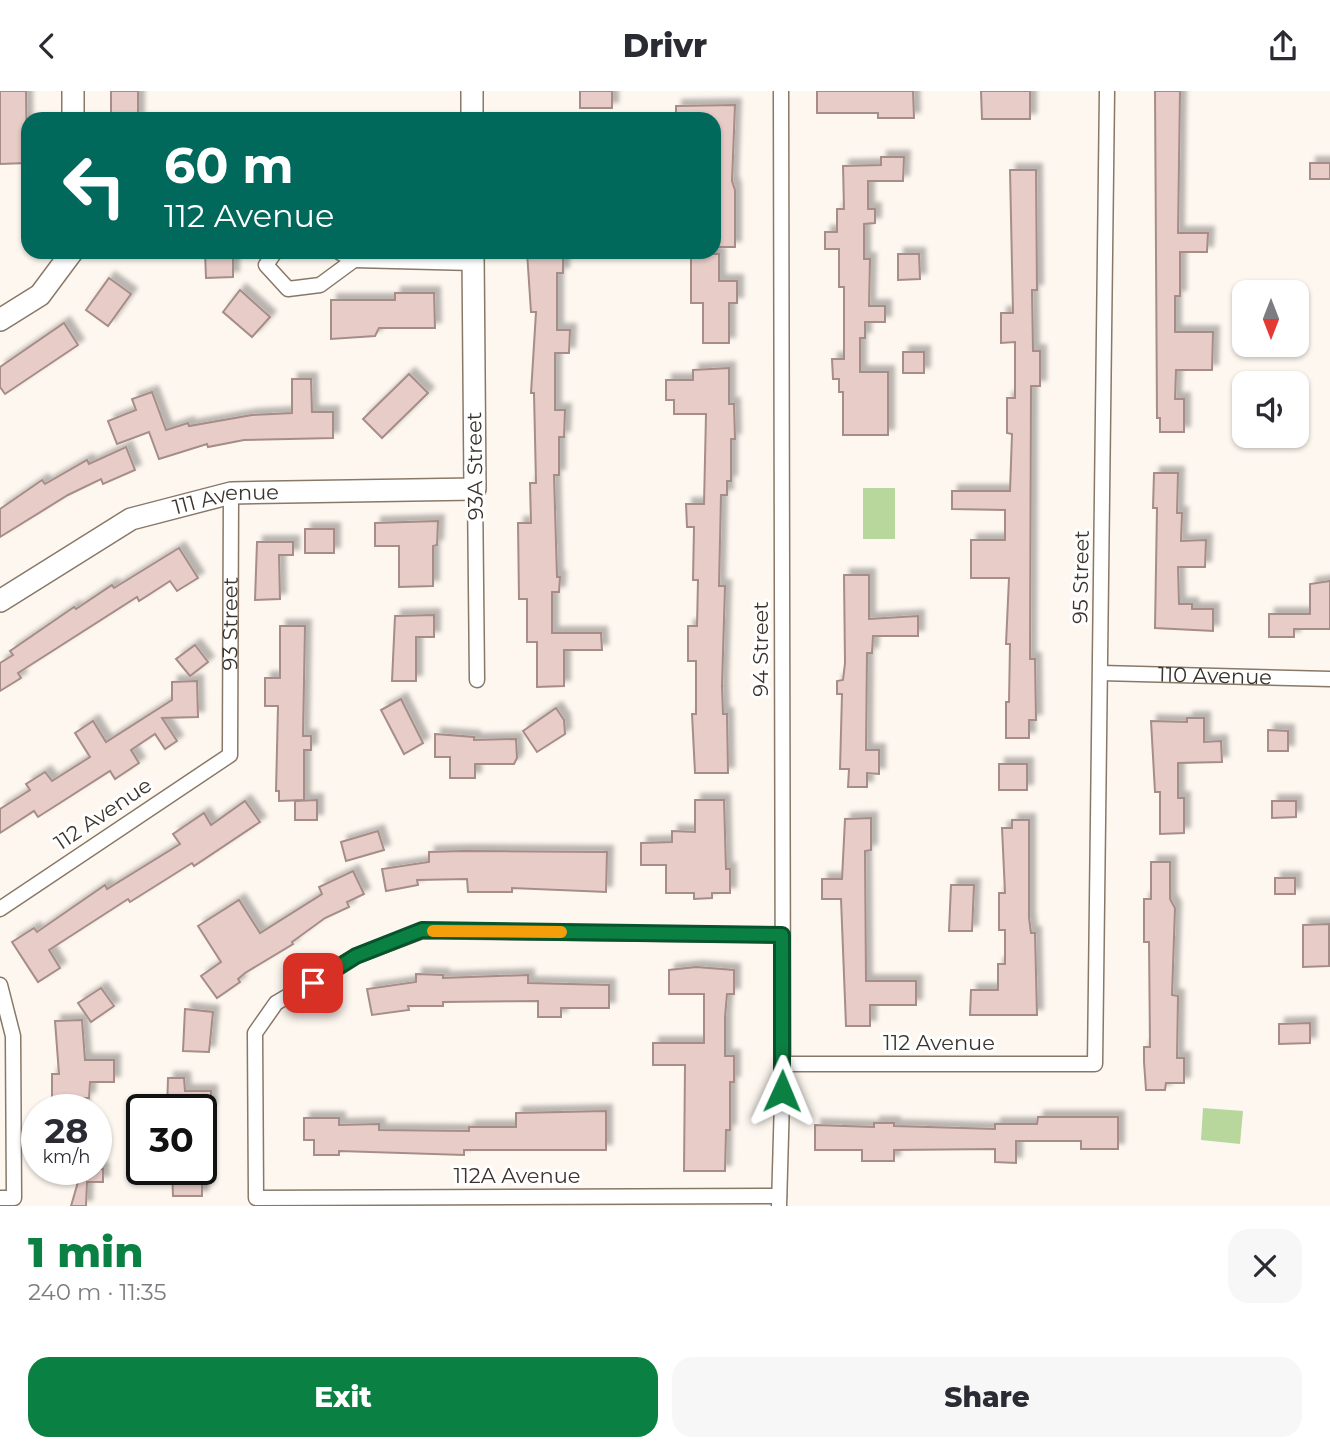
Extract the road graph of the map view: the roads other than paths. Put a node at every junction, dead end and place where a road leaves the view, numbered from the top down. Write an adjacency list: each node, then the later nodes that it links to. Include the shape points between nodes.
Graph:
1 (73, 91): 5 (street)
2 (472, 91): 6 (street)
3 (781, 91): 21 (street, 94 Street)
4 (1107, 91): 16 (street, 95 Street)
5 (73, 112)
6 (472, 112)
7 (67, 259): 12 (street, via 40,295)
8 (270, 259): 11 (street, via 266,265 288,289 320,285)
9 (394, 259): 11 (street)
10 (473, 259): 13 (street, 93A Street)
11 (354, 260)
12 (0, 320)
13 (475, 489): 14 (street, 111 Avenue); 18 (street, 93A Street)
14 (230, 493): 15 (street, 111 Avenue, via 131,519); 19 (street, 93 Street)
15 (0, 601)
16 (1101, 673): 17 (street, 110 Avenue); 24 (street, 95 Street)
17 (1330, 679)
18 (477, 680)
19 (230, 755): 20 (street, 112 Avenue)
20 (0, 909)
21 (782, 935): 23 (street, 94 Street); 26 (street, 112A Avenue, via 422,930 356,956 276,1003 256,1033 256,1198)
22 (0, 985): 25 (street, via 13,1036)
23 (783, 1064): 24 (street, 112 Avenue); 26 (street, 94 Street)
24 (1096, 1064)
25 (7, 1198)
26 (779, 1201)

